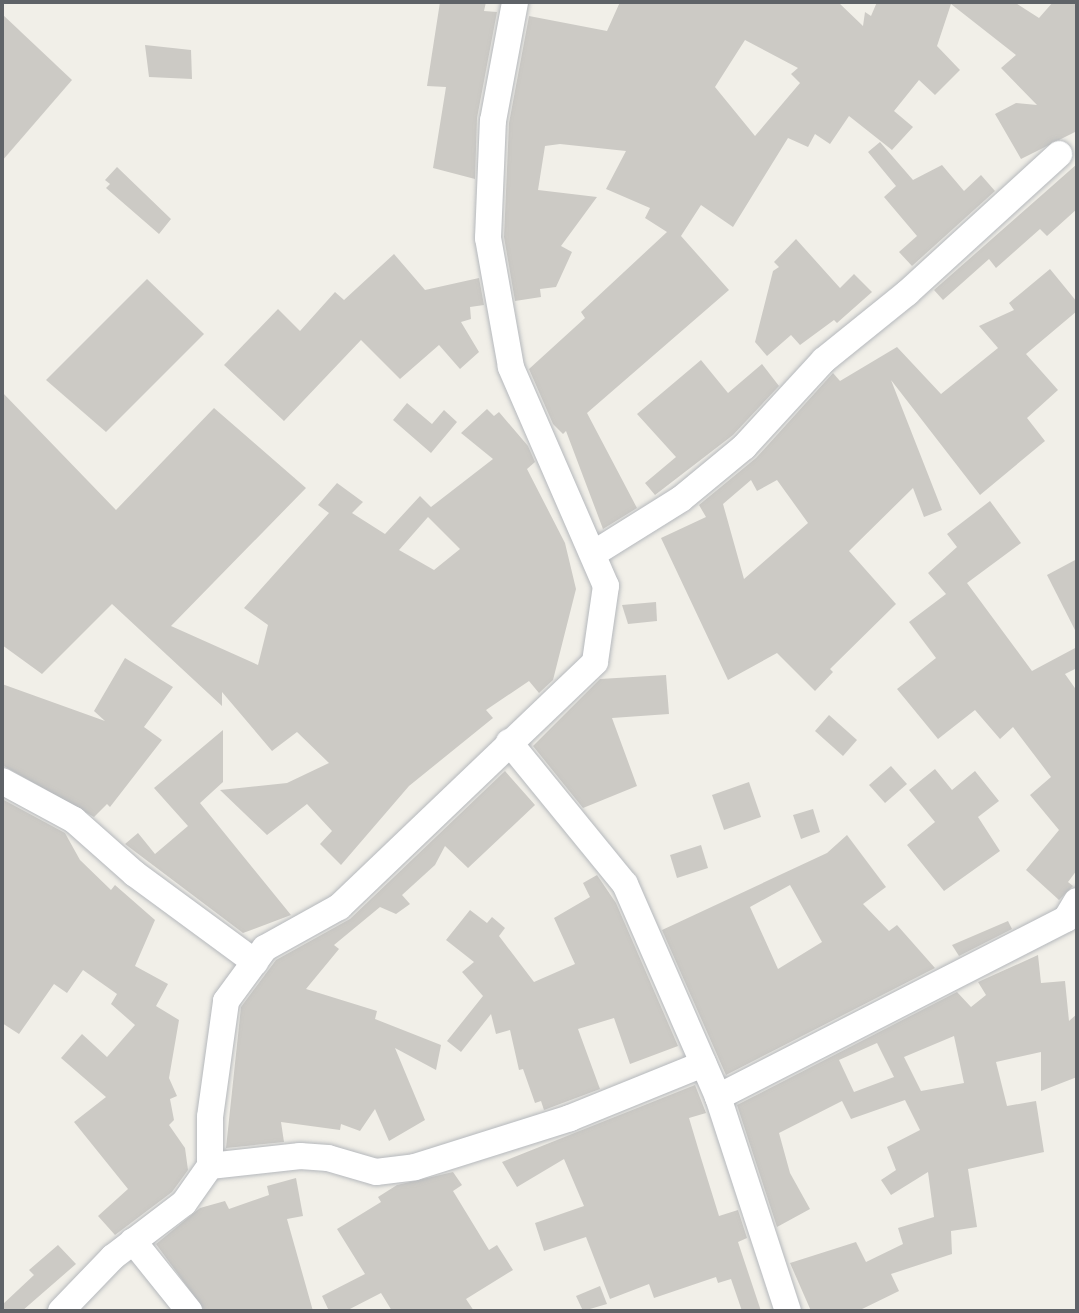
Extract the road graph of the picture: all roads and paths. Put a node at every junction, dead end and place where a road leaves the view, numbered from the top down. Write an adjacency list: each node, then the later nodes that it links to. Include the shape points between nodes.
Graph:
1 (515, 2): 3 (street, via 493,121 488,238 511,367)
2 (1059, 154): 3 (street, via 907,293 824,360 744,447 681,499)
3 (593, 554): 4 (street, via 606,586 595,662 557,703)
4 (509, 742): 7 (street, via 339,907 265,948); 8 (street, via 625,884)
5 (2, 781): 7 (street, via 74,820 135,874)
6 (1077, 901): 9 (street, via 1066,919)
7 (255, 962): 10 (street, via 226,1001 210,1117)
8 (703, 1064): 9 (street); 10 (street, via 521,1135 415,1167 376,1172 300,1156)
9 (718, 1097): 14 (street)
10 (210, 1166): 11 (street, via 184,1203)
11 (133, 1241): 12 (street); 13 (street)
12 (61, 1311)
13 (189, 1311)
14 (788, 1311)

